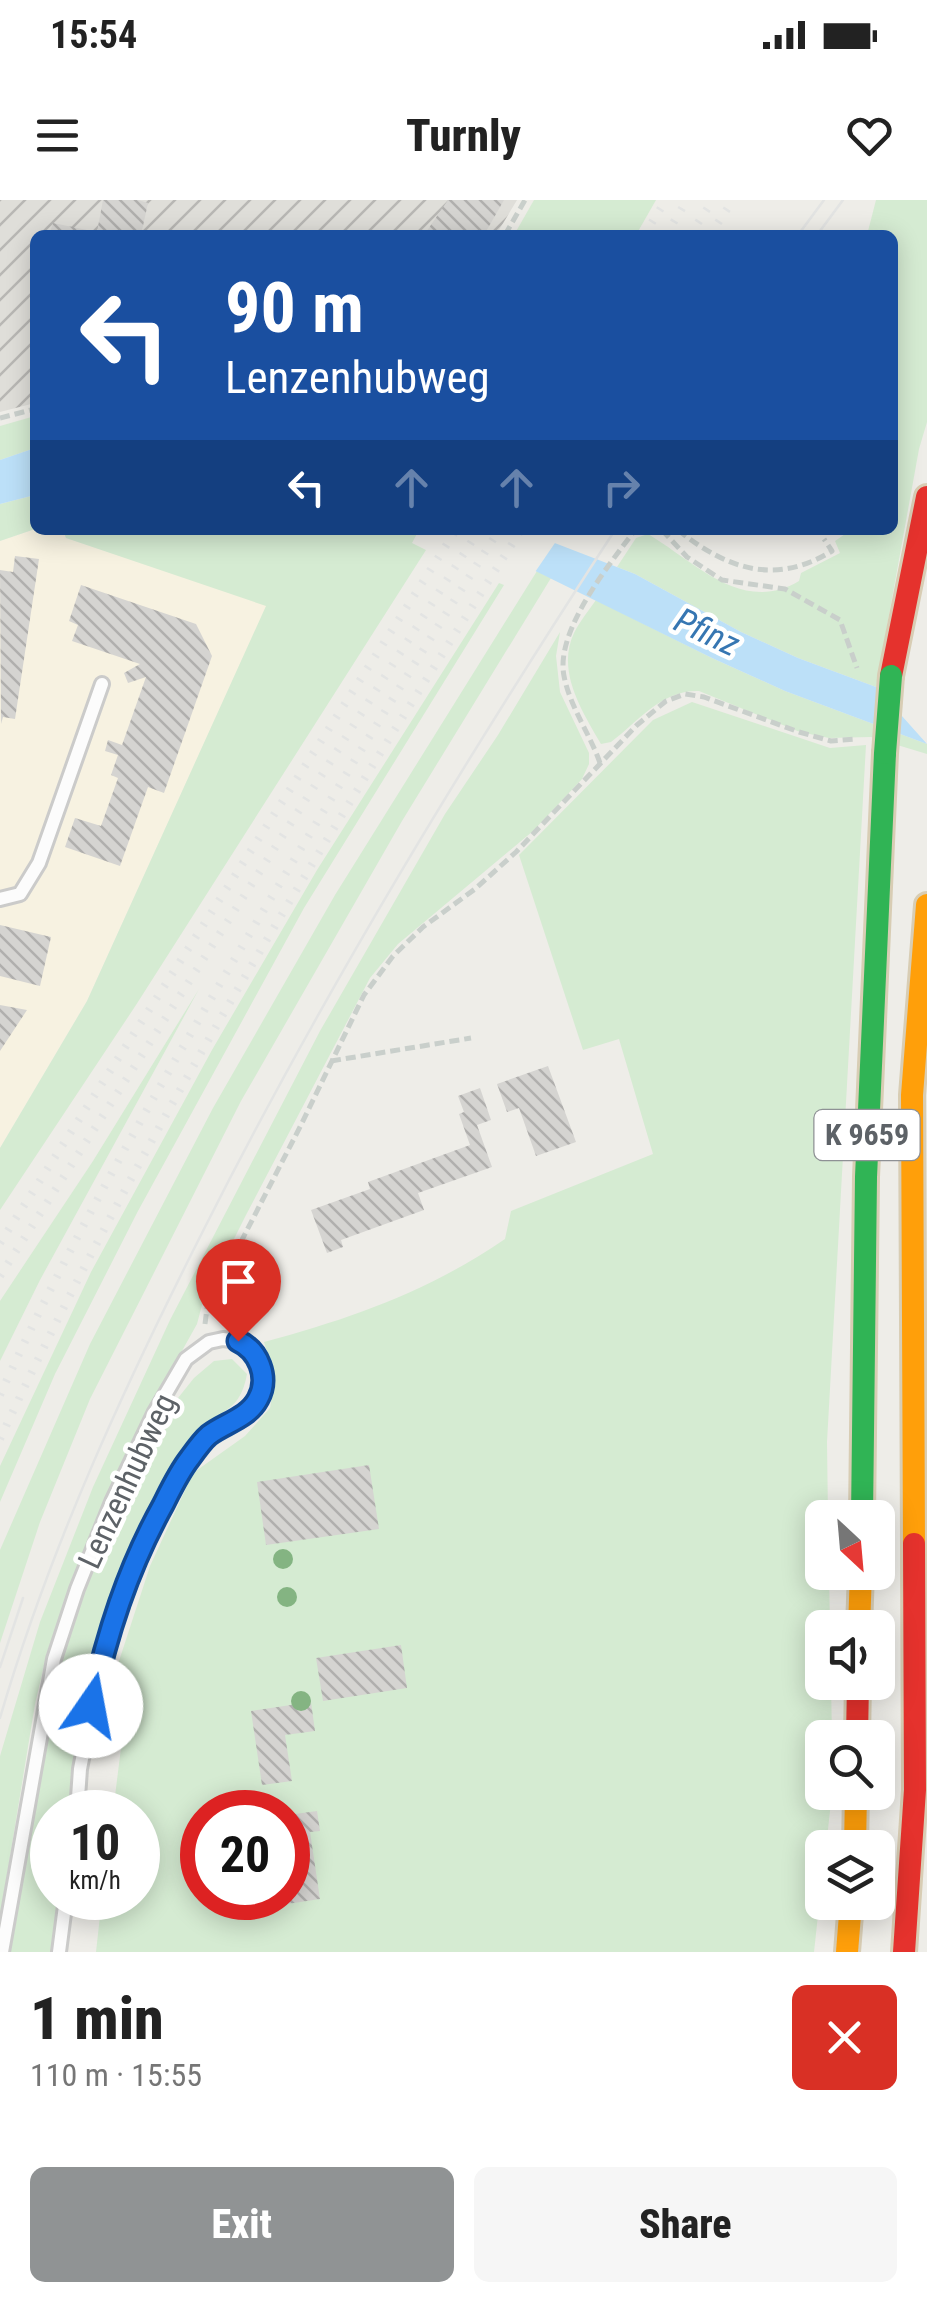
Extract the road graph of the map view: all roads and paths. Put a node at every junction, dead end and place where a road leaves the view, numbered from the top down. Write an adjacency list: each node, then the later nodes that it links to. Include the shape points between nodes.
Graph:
1 (525, 200): 2 (path)
2 (508, 230)
3 (30, 410): 4 (path)
4 (0, 418)
5 (927, 497): 10 (main road, K 9659)
6 (632, 535): 15 (path, via 565,646 564,676)
7 (667, 535): 12 (path, via 722,580 785,589 840,620)
8 (685, 535): 9 (path, via 710,553 771,571 820,559 832,551)
9 (824, 540)
10 (912, 575): 11 (main road); 14 (main road, K 9659, bridge)
11 (923, 635)
12 (860, 676)
13 (102, 684): 16 (lane, via 39,863 20,894)
14 (876, 746): 15 (path, via 831,741 685,694 637,725); 21 (main road, K 9659)
15 (600, 764): 19 (path, via 516,852 393,956 364,995)
16 (0, 899)
17 (927, 905): 28 (main road, K 9659, via 912,1094 916,1790)
18 (470, 1038): 19 (path)
19 (331, 1061): 20 (path, via 207,1308)
20 (210, 1342): 22 (lane, Lenzenhubweg, via 238,1341 255,1353 258,1398 186,1462 136,1556 104,1646); 25 (lane, Lenzenhubweg, via 186,1358 155,1412 77,1589 54,1659)
21 (862, 1500)
22 (78, 1790)
23 (63, 1920): 26 (lane)
24 (849, 1920): 27 (main road)
25 (2, 1952)
26 (59, 1952)
27 (847, 1952)
28 (904, 1952)

